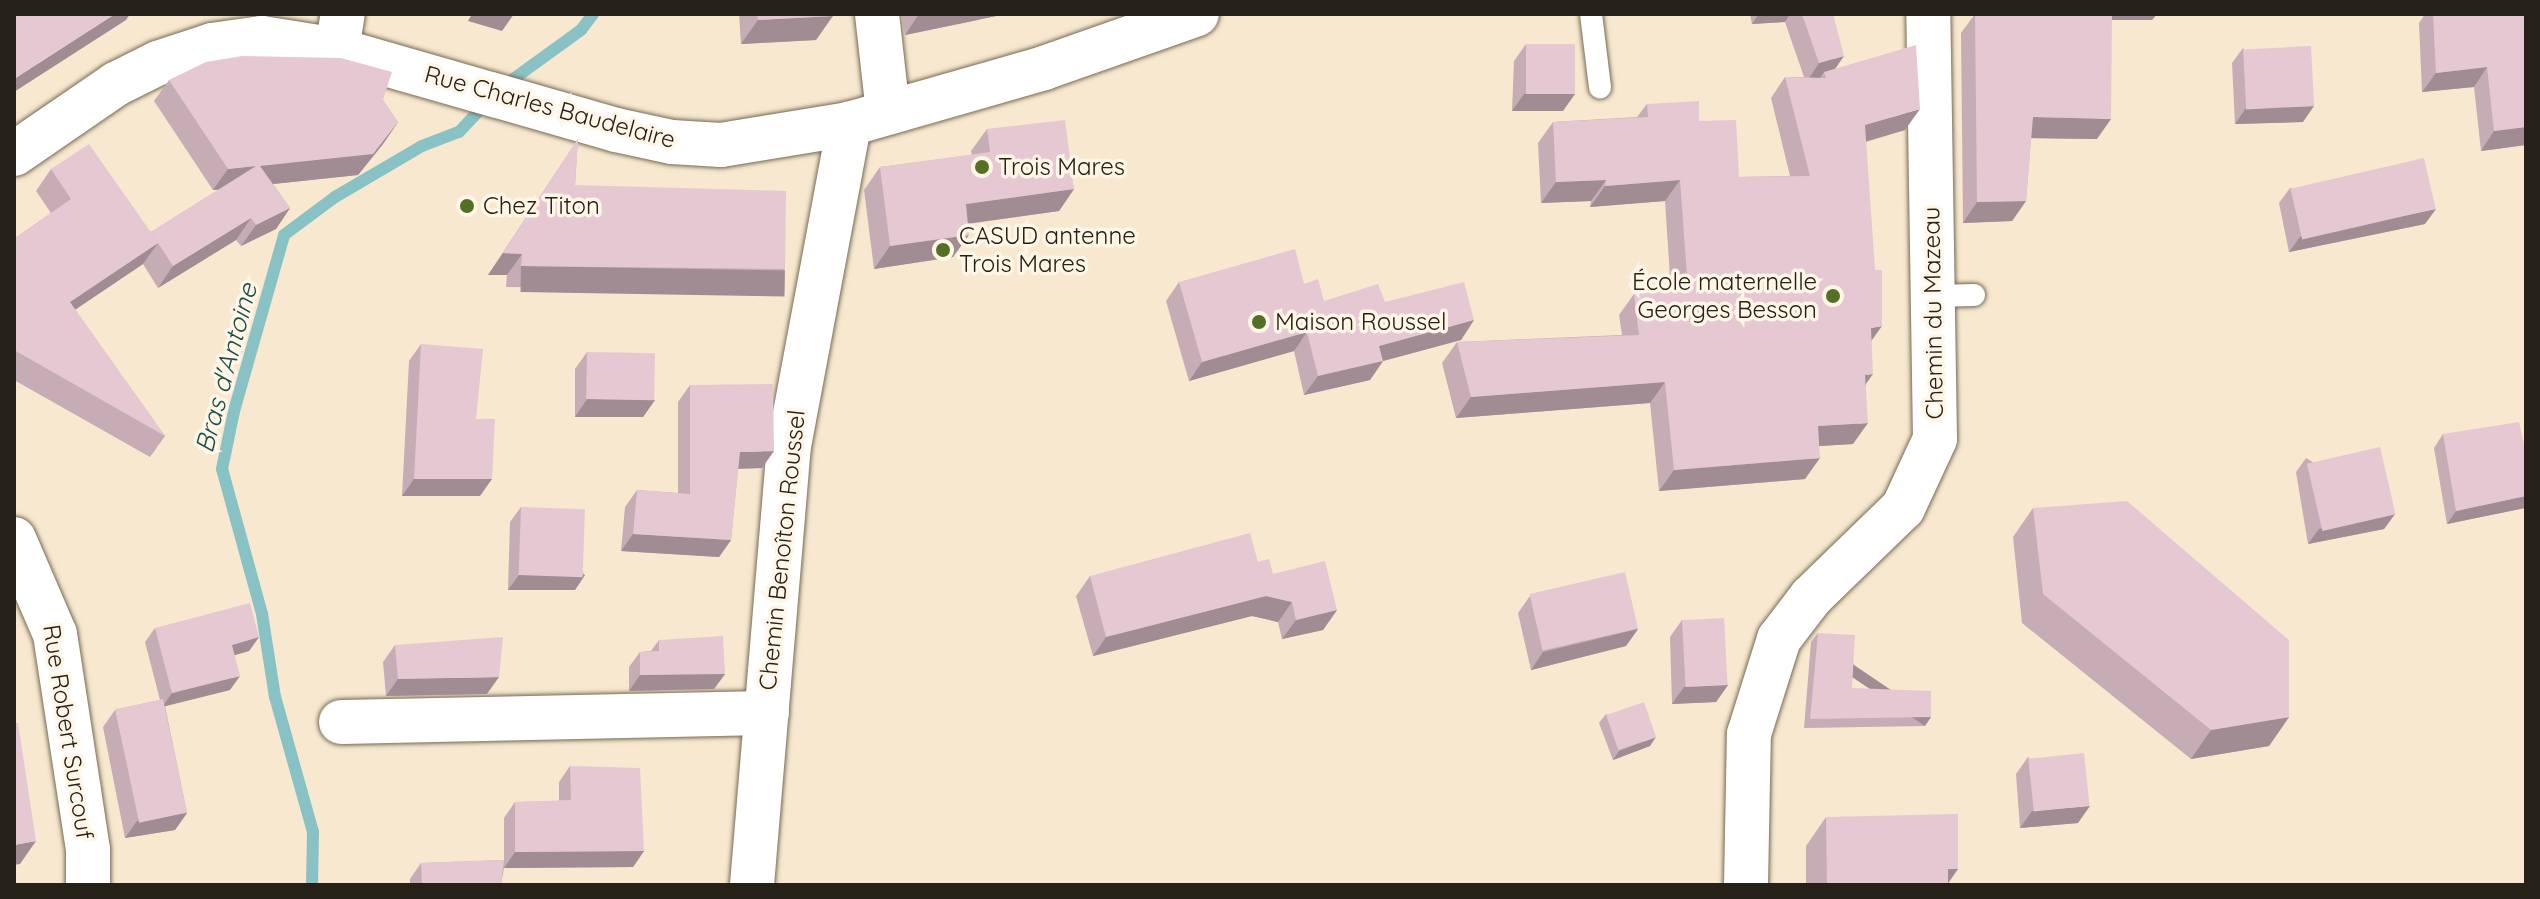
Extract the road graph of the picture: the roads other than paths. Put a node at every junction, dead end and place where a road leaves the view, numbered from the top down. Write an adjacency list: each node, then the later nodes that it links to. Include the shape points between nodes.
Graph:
1 (877, 14): 7 (street, Chemin Benoîton Roussel)
2 (1197, 14): 7 (street, Rue Charles Baudelaire, via 1044,68)
3 (1591, 14): 6 (lane)
4 (1928, 14): 14 (street, Chemin du Mazeau, via 1953,296 1935,439 1894,518 1836,570 1779,639 1749,734)
5 (340, 32): 7 (street, Rue Charles Baudelaire, via 461,84 672,142 721,145); 8 (street, Rue Charles Baudelaire, via 199,49 116,84)
6 (1600, 87)
7 (868, 118): 10 (street, Chemin Benoîton Roussel, via 789,446)
8 (14, 154)
9 (14, 539): 12 (street, Rue Robert Surcouf, via 55,634 88,850)
10 (767, 713): 11 (street); 13 (street, Chemin Benoîton Roussel)
11 (341, 722)
12 (88, 885)
13 (752, 885)
14 (1746, 885)

